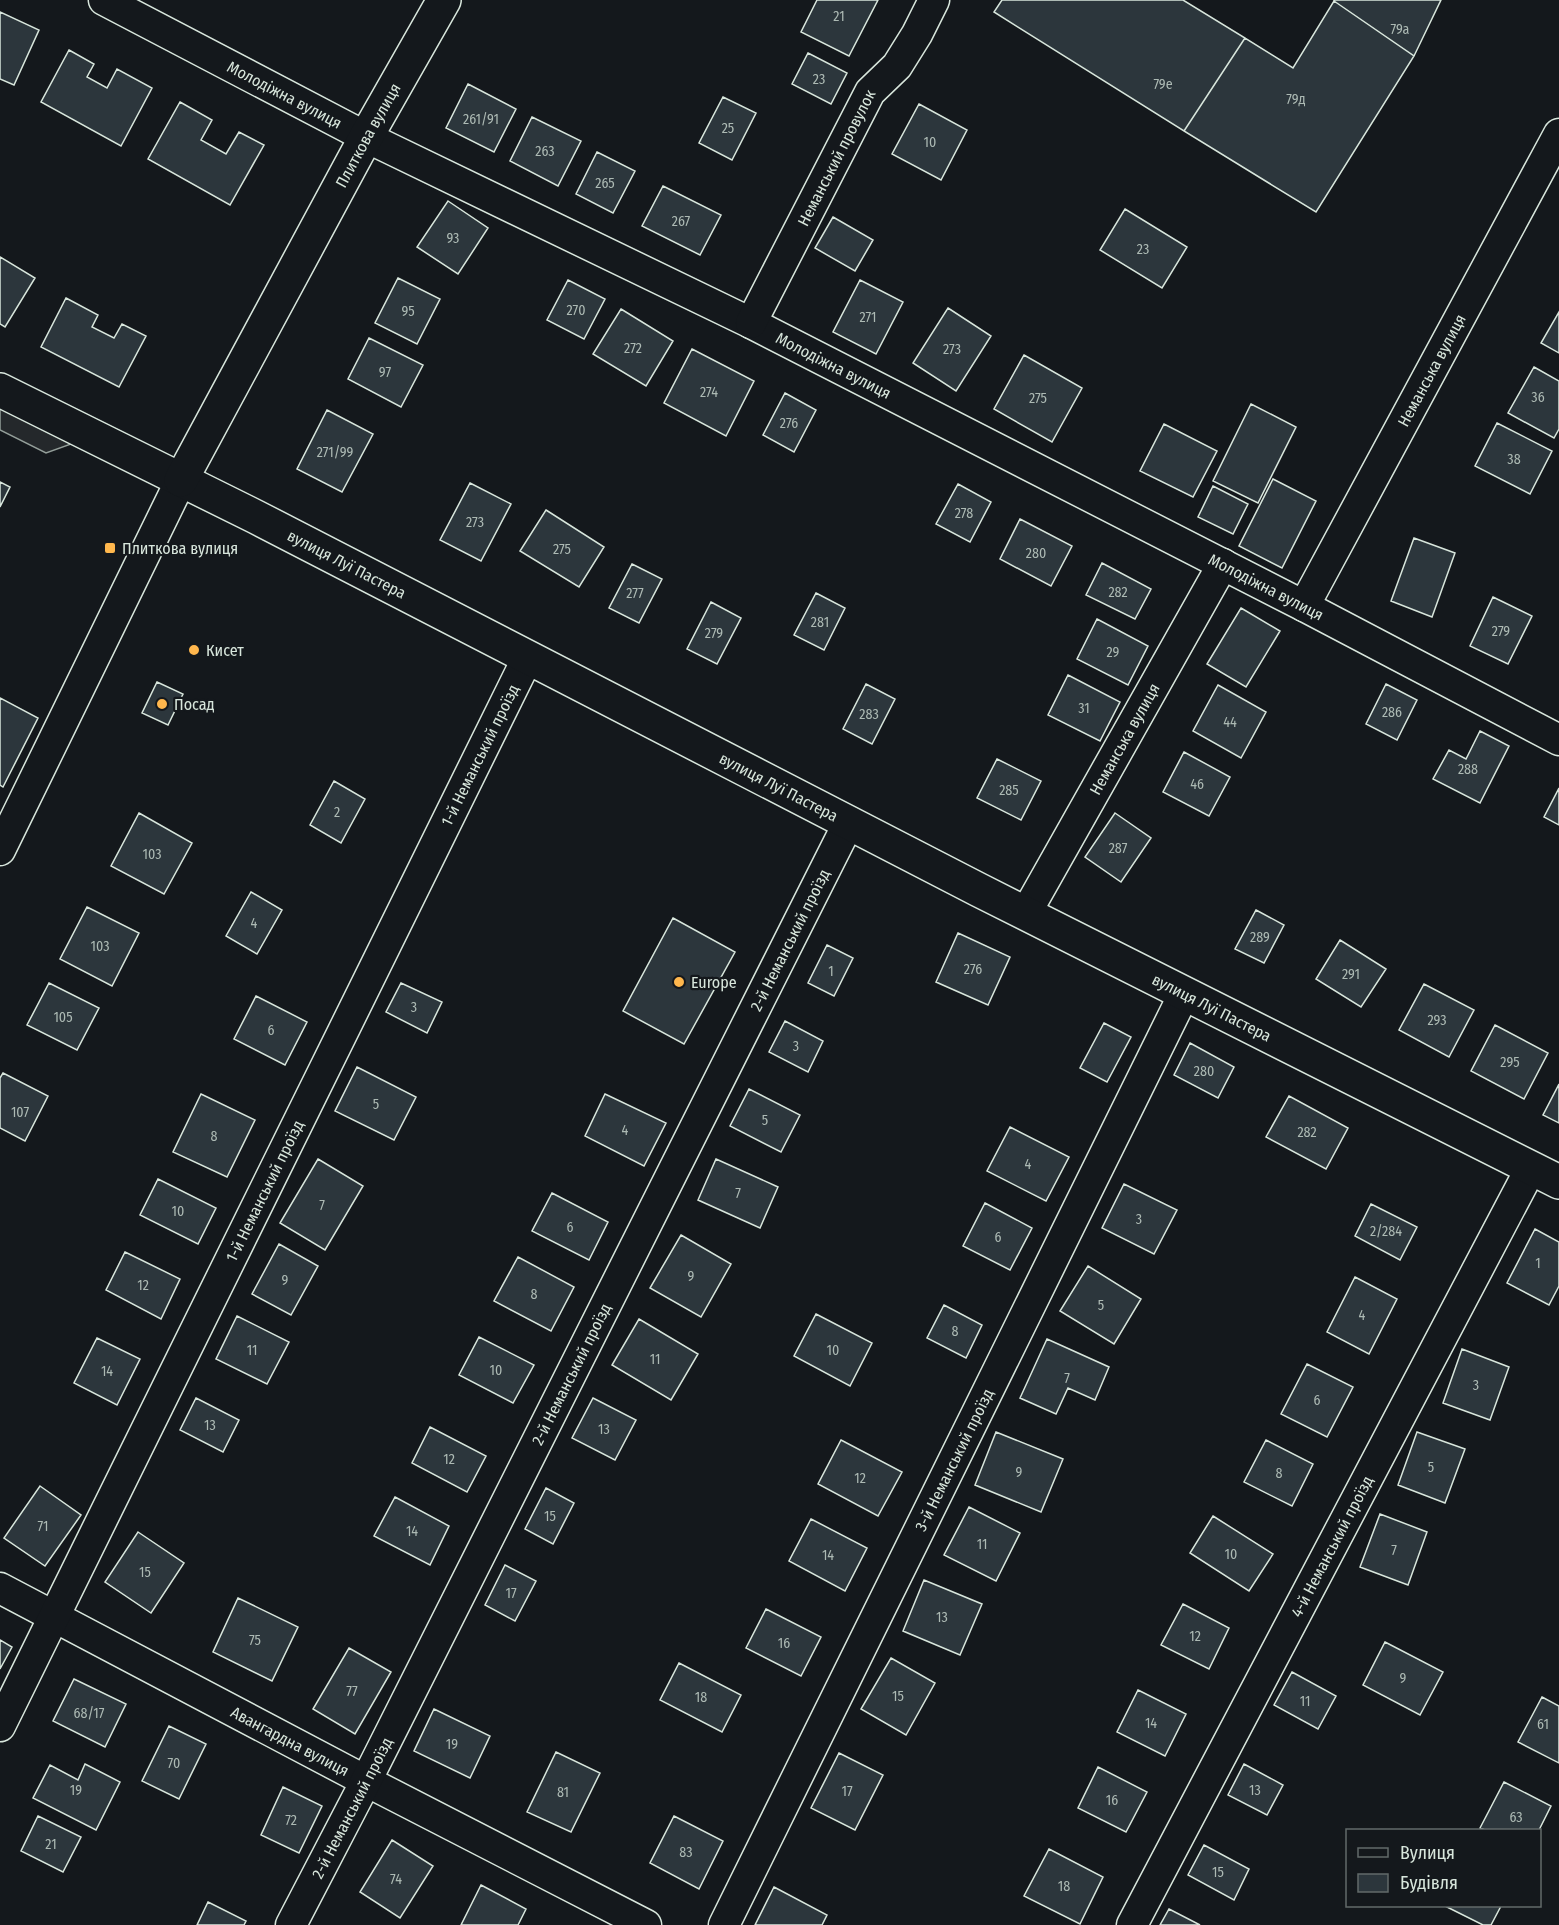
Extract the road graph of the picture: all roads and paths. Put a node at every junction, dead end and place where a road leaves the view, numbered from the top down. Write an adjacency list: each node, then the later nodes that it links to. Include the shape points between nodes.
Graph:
1 (104, 0): 5 (street, Молодіжна вулиця)
2 (444, 0): 5 (street, Плиткова вулиця)
3 (934, 0): 6 (street, Неманський провулок, via 897,66 870,92)
4 (1559, 134): 10 (street, Неманська вулиця)
5 (366, 137): 6 (street, Молодіжна вулиця); 8 (street, Плиткова вулиця)
6 (751, 323): 9 (street, Молодіжна вулиця)
7 (0, 390): 8 (street, вулиця Луї Пастера)
8 (181, 480): 11 (street, вулиця Луї Пастера); 14 (street, Плиткова вулиця)
9 (1223, 564): 10 (street, Молодіжна вулиця); 15 (street, Неманська вулиця)
10 (1304, 606): 12 (street, Молодіжна вулиця)
11 (528, 657): 13 (street, вулиця Луї Пастера); 19 (street, 1-й Неманський проїзд)
12 (1559, 740)
13 (849, 822): 15 (street, вулиця Луї Пастера); 21 (street, 2-й Неманський проїзд)
14 (0, 850)
15 (1026, 913): 16 (street, вулиця Луї Пастера)
16 (1184, 994): 17 (street, вулиця Луї Пастера); 24 (street, 3-й Неманський проїзд)
17 (1545, 1175): 25 (street, 4-й Неманський проїзд)
18 (0, 1588): 19 (street, Авангардна вулиця)
19 (53, 1616): 20 (street, 1-й Неманський проїзд); 21 (street, Авангардна вулиця)
20 (0, 1726)
21 (366, 1781): 22 (street, 2-й Неманський проїзд); 23 (street, Авангардна вулиця)
22 (291, 1925)
23 (646, 1925)
24 (724, 1925)
25 (1132, 1925)

